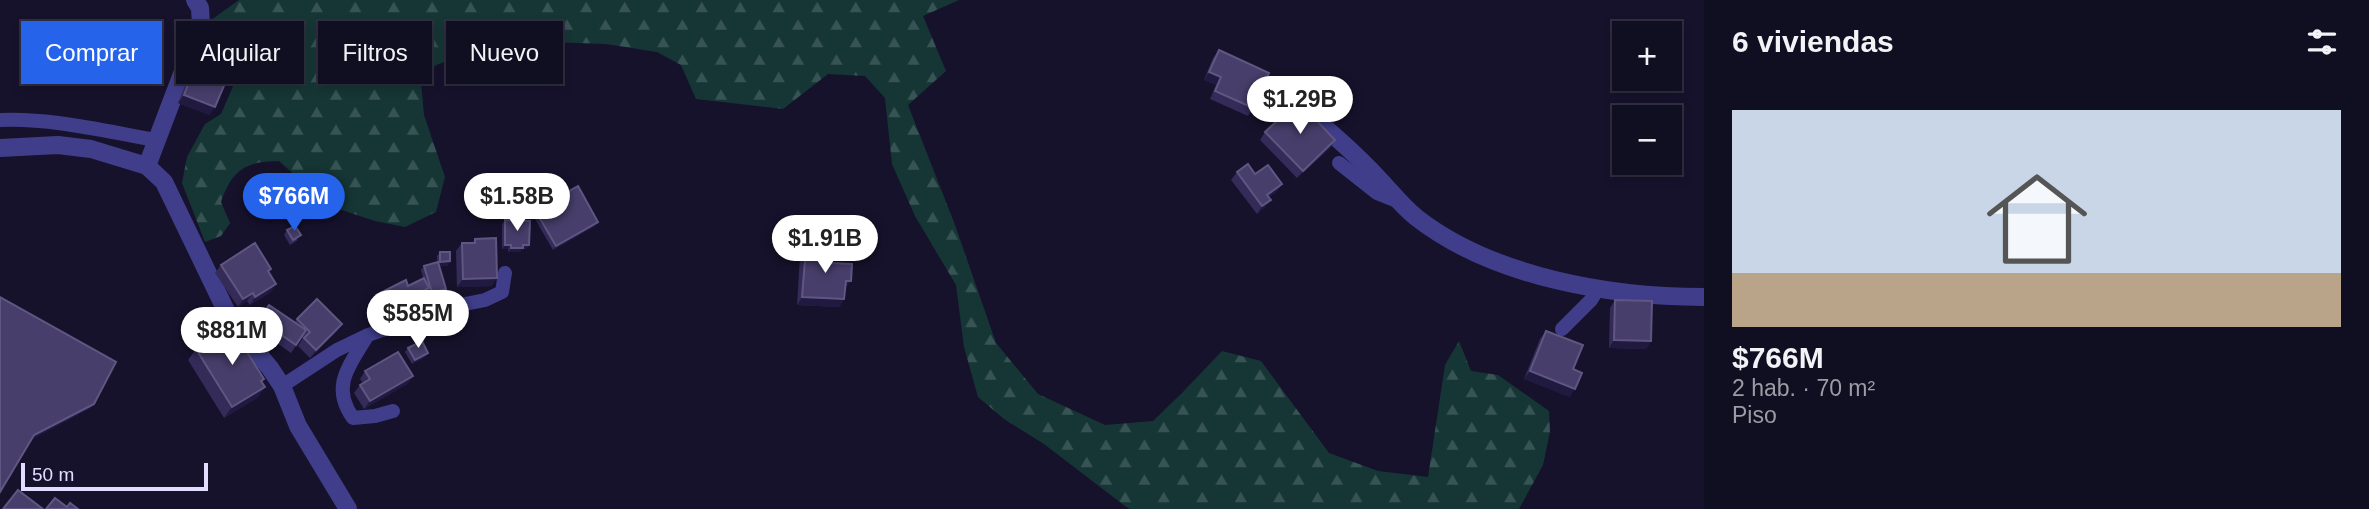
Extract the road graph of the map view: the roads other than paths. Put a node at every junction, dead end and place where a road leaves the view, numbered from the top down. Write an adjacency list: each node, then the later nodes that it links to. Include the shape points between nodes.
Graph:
1 (200, 3): 4 (street, via 201,24)
2 (1294, 102): 8 (street, via 1334,135)
3 (0, 120): 4 (lane, via 62,122)
4 (156, 141): 7 (street)
5 (0, 148): 7 (street, via 58,145 91,149)
6 (1339, 163): 8 (lane, via 1377,193)
7 (147, 166): 14 (street, via 164,182 231,321)
8 (1397, 201): 10 (street, via 1443,236 1495,263)
9 (505, 273): 13 (lane, via 502,292 485,300)
10 (1598, 289): 11 (street); 12 (lane)
11 (1704, 297)
12 (1562, 329)
13 (368, 335): 14 (lane); 15 (lane, via 342,383 345,407 353,418)
14 (282, 386): 16 (street, via 299,426)
15 (393, 411)
16 (348, 509)

